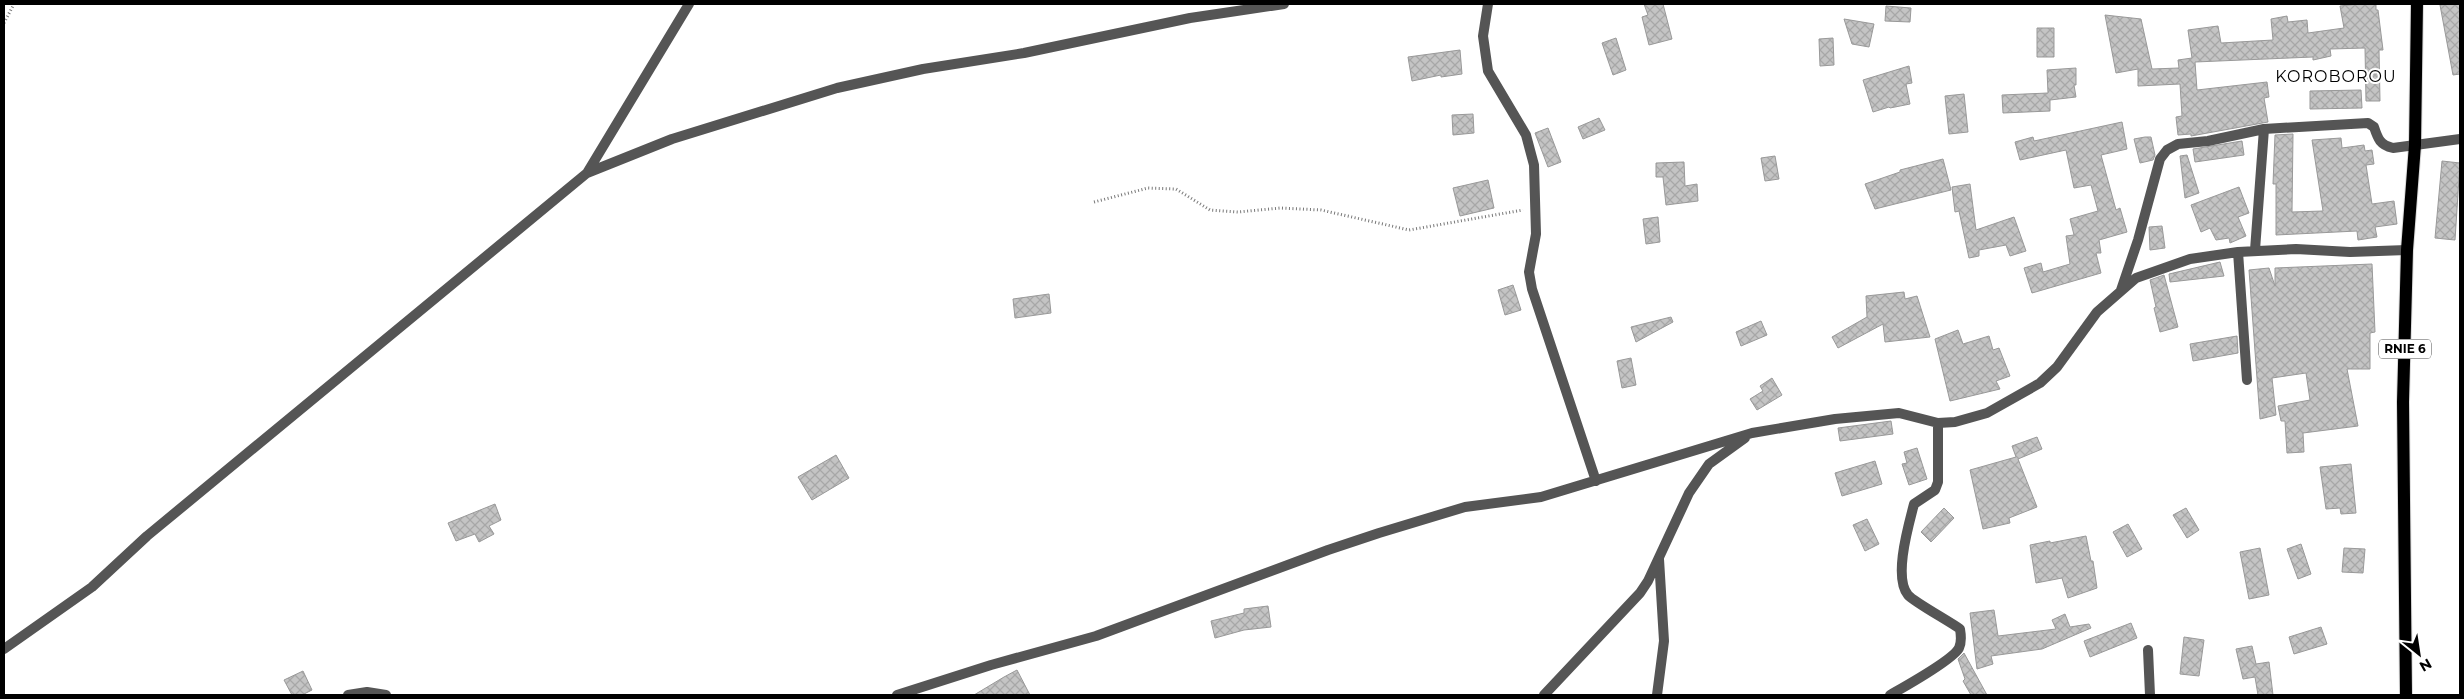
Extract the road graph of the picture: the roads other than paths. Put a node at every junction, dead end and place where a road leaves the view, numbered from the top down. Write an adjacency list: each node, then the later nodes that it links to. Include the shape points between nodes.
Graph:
1 (689, 4): 8 (street)
2 (1284, 4): 8 (street, via 1190,18 837,88 672,139)
3 (1488, 4): 16 (street, via 1483,36 1488,71 1526,135 1534,164 1536,234 1529,272 1532,289)
4 (2417, 4): 7 (main road, RNIE 6)
5 (2264, 129): 7 (street, via 2368,123 2385,146); 9 (street); 12 (street, via 2178,144 2167,150 2160,160)
6 (2460, 138): 7 (street)
7 (2415, 145): 10 (main road, RNIE 6)
8 (587, 173): 18 (street, via 147,536 92,587)
9 (2255, 250): 10 (street); 11 (street)
10 (2407, 250): 27 (main road, RNIE 6, via 2403,402)
11 (2238, 252): 12 (street, via 2170,265 2136,278); 13 (street)
12 (2120, 292): 14 (street, via 2097,312 2057,367 2040,383 1986,413)
13 (2247, 380)
14 (1938, 423): 15 (street, via 1900,413 1835,419); 25 (street, via 1938,482 1934,490 1914,504 1902,563 1903,580 1908,594 1960,629 1961,639 1959,649 1948,658)
15 (1752, 433): 16 (street); 17 (street, via 1709,464 1689,493)
16 (1596, 481): 22 (street, via 1542,497 1466,507 1379,533 1096,636)
17 (1658, 558): 23 (street, via 1640,593); 24 (street, via 1664,641)
18 (4, 650)
19 (2148, 650): 26 (street)
20 (348, 695): 21 (street, via 367,692)
21 (386, 695)
22 (897, 695)
23 (1544, 695)
24 (1657, 695)
25 (1890, 695)
26 (2150, 695)
27 (2406, 695)

